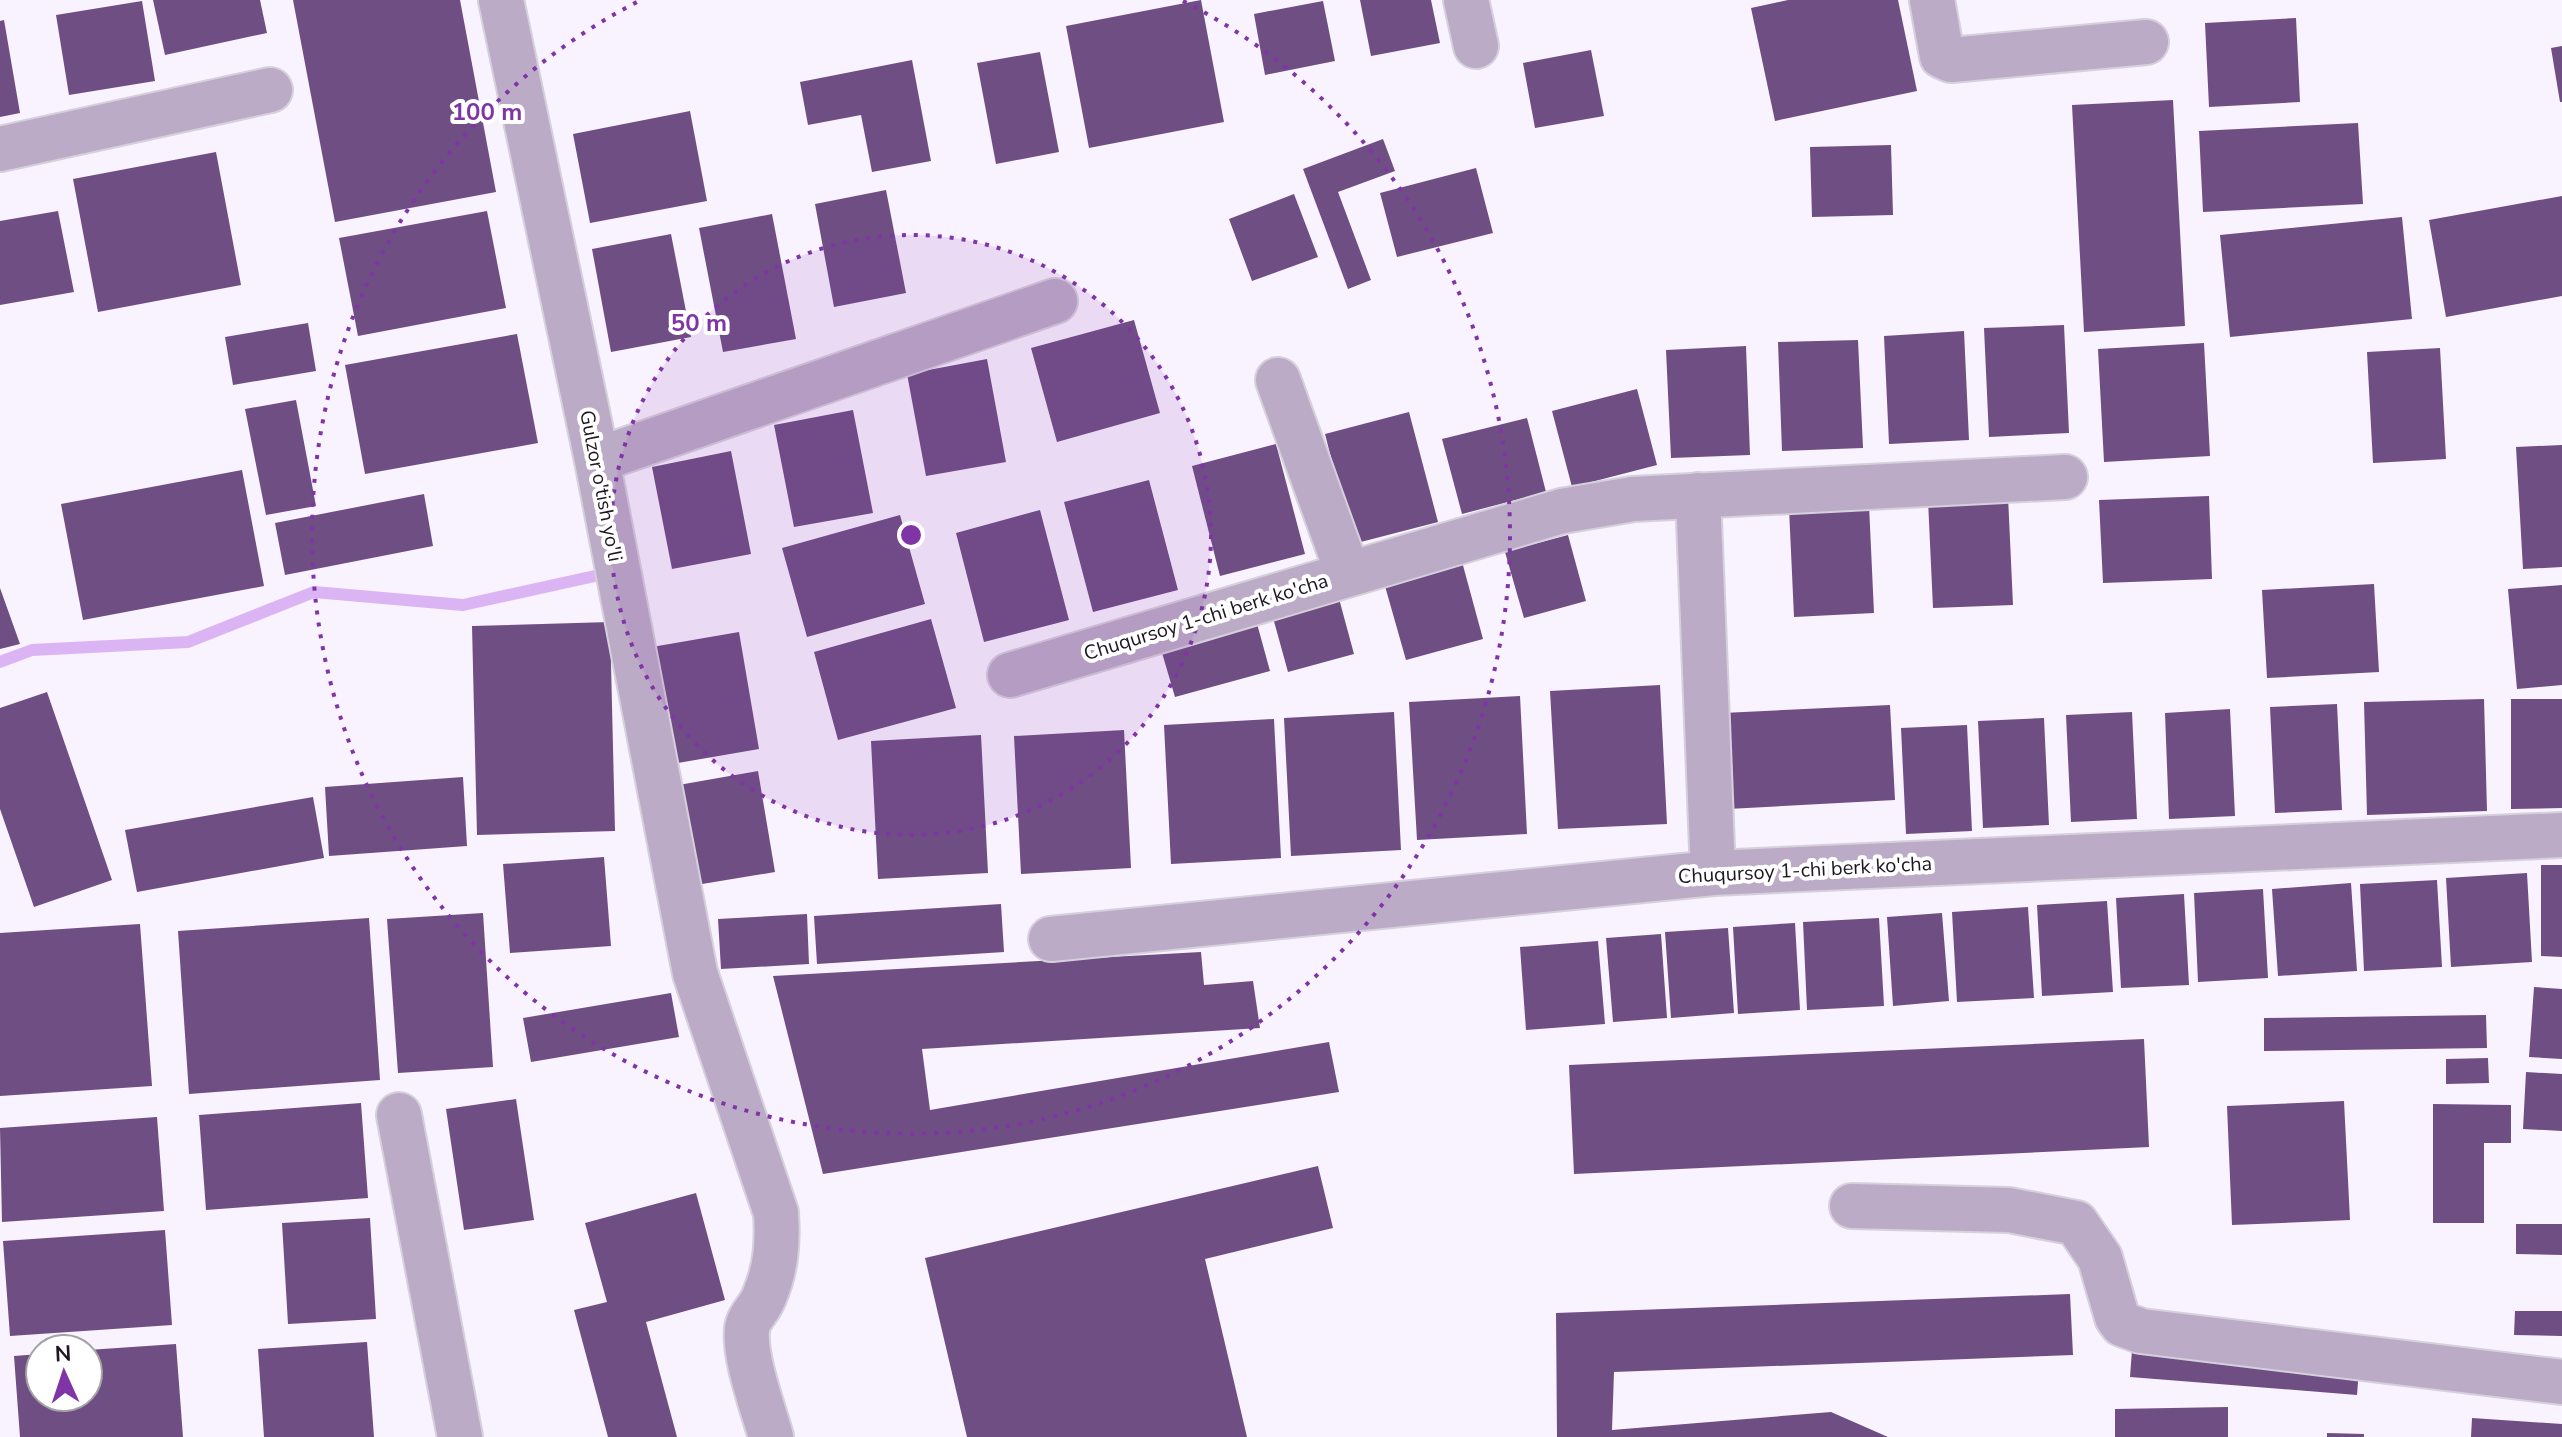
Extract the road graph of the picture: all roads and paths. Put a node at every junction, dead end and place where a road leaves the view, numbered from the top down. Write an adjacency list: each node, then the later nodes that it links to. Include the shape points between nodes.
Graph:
1 (501, 0): 10 (street, Gulzor o'tish yo'li)
2 (1466, 0): 5 (street)
3 (1932, 0): 4 (street, via 1942,56 1951,60)
4 (2146, 42)
5 (1476, 46)
6 (270, 90): 7 (street)
7 (0, 149)
8 (1055, 301): 10 (street)
9 (1278, 380): 13 (street)
10 (597, 460): 22 (street, Gulzor o'tish yo'li, via 695,973 776,1213 778,1245 772,1275 747,1326 747,1349)
11 (2065, 477): 12 (street, Chuqursoy 1-chi berk ko'cha)
12 (1698, 495): 13 (street, Chuqursoy 1-chi berk ko'cha, via 1562,511); 16 (street)
13 (1348, 574): 14 (street, Chuqursoy 1-chi berk ko'cha)
14 (1010, 675)
15 (2562, 835): 16 (street, Chuqursoy 1-chi berk ko'cha)
16 (1713, 873): 17 (street, Chuqursoy 1-chi berk ko'cha)
17 (1051, 939)
18 (399, 1115): 21 (street)
19 (1852, 1206): 20 (street, via 2009,1210 2076,1223 2100,1258 2117,1317 2141,1331)
20 (2562, 1382)
21 (460, 1437)
22 (771, 1437)

